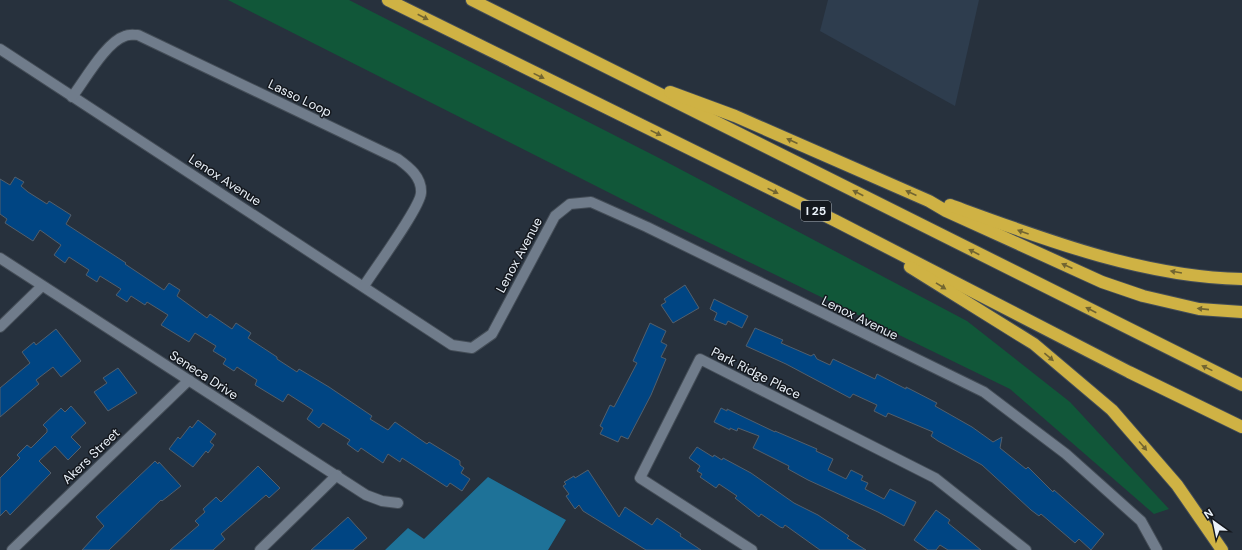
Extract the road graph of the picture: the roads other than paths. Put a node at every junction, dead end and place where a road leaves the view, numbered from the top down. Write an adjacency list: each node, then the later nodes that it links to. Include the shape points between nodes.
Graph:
1 (388, 0): 7 (highway, I 25, one-way to 7)
2 (472, 0): 4 (highway, I 25)
3 (0, 49): 5 (street, Lenox Avenue)
4 (612, 71): 6 (highway, one-way to 4, via 735,116); 15 (highway, I 25, one-way to 4)
5 (72, 97): 11 (street, Lenox Avenue); 11 (street, Lasso Loop, via 115,42 126,35 138,35 398,159 417,176 421,193 411,216)
6 (929, 201): 9 (highway, one-way to 6, via 1208,278 1144,267 1039,238 948,204); 12 (highway, one-way to 6, via 1199,309 1142,296 1102,282 952,214)
7 (836, 221): 16 (highway, I 25, via 1129,372); 24 (highway, one-way to 24, via 1034,344 1112,410 1177,485)
8 (0, 258): 10 (street, Seneca Drive)
9 (1242, 279)
10 (42, 286): 13 (street); 14 (street, Seneca Drive)
11 (364, 286): 23 (street, Lenox Avenue, via 452,345 472,348 492,334 555,216 570,204 591,202 984,392 1066,454 1141,521)
12 (1242, 312)
13 (0, 327)
14 (188, 380): 17 (street, Seneca Drive); 19 (street, Akers Street)
15 (1242, 385)
16 (1242, 427)
17 (337, 475): 18 (street, Seneca Drive, via 374,499); 20 (street)
18 (398, 503)
19 (12, 550)
20 (260, 550)
21 (752, 550): 22 (street, Park Ridge Place, via 640,478 700,359 935,478)
22 (1026, 550)
23 (1157, 550)
24 (1222, 550)

